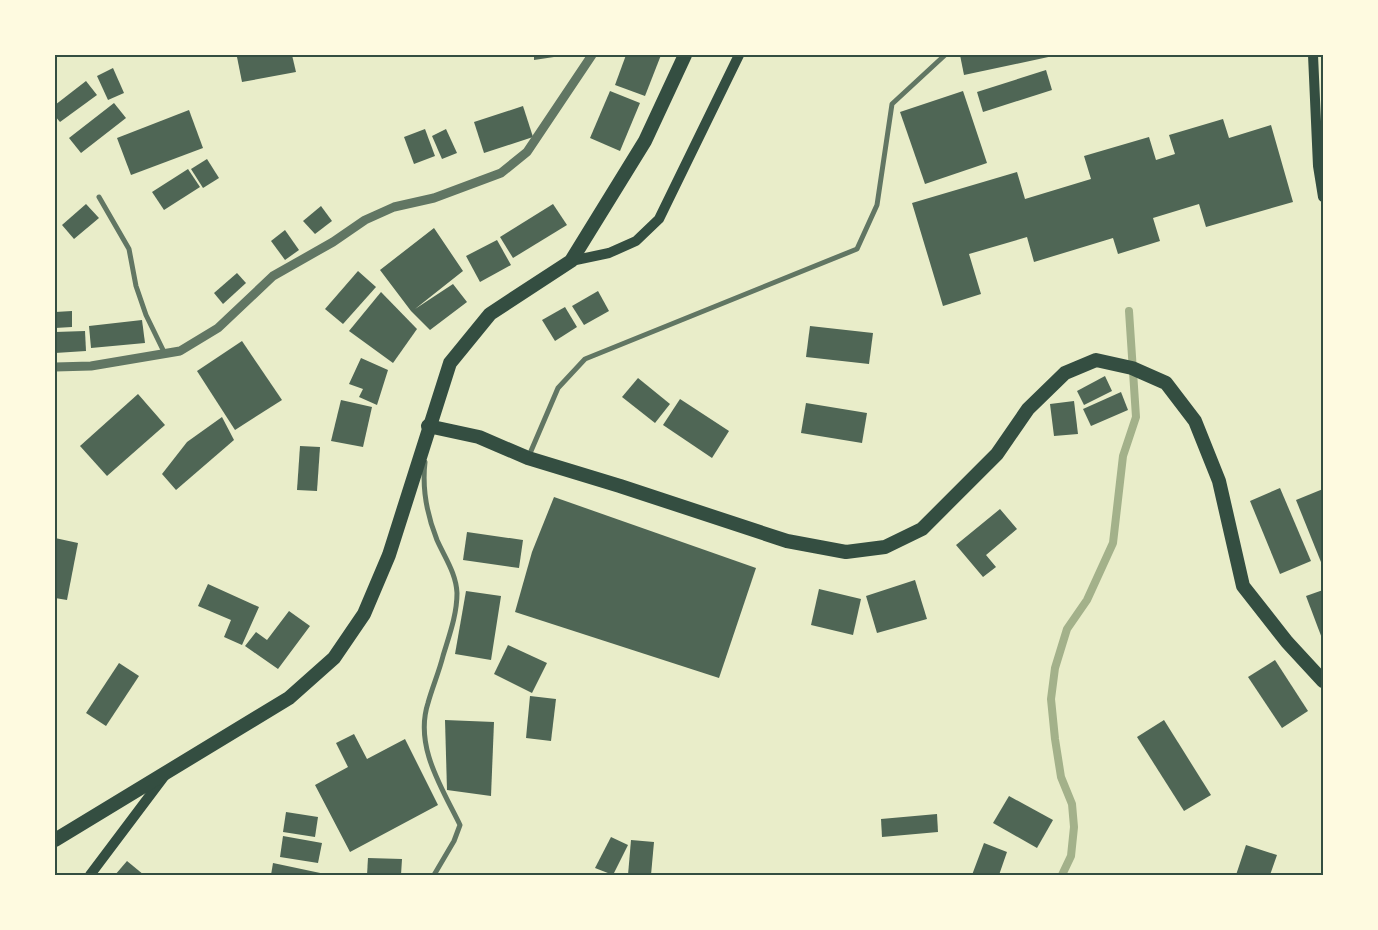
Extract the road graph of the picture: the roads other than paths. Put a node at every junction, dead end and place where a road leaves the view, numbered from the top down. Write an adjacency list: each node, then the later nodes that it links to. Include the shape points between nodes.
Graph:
1 (592, 55): 9 (street, via 527,152 502,173 457,191 394,207 365,220 273,276 218,328 180,351)
2 (685, 55): 8 (highway, via 645,141)
3 (739, 55): 8 (main road, via 659,219 636,241 609,253)
4 (946, 55): 12 (street, via 892,104 877,205 857,249 585,359 558,388)
5 (1313, 55): 7 (main road, via 1318,166)
6 (99, 196): 9 (street, via 129,249 136,286)
7 (1323, 197)
8 (571, 261): 11 (highway, via 490,314 450,364)
9 (165, 354): 10 (street, via 91,366)
10 (55, 367)
11 (428, 426): 12 (highway, via 479,437); 14 (highway, via 389,555 364,614 334,658 289,698); 17 (street, via 423,478 426,502 457,592 456,613 427,704 424,733 430,765 460,825)
12 (528, 458): 13 (highway, via 787,541 846,552 885,547 922,529 997,454 1028,409 1065,372 1096,360 1132,368 1166,383 1194,421 1220,481 1243,586)
13 (1323, 681)
14 (167, 774): 15 (highway); 16 (main road)
15 (55, 840)
16 (90, 875)
17 (434, 875)

